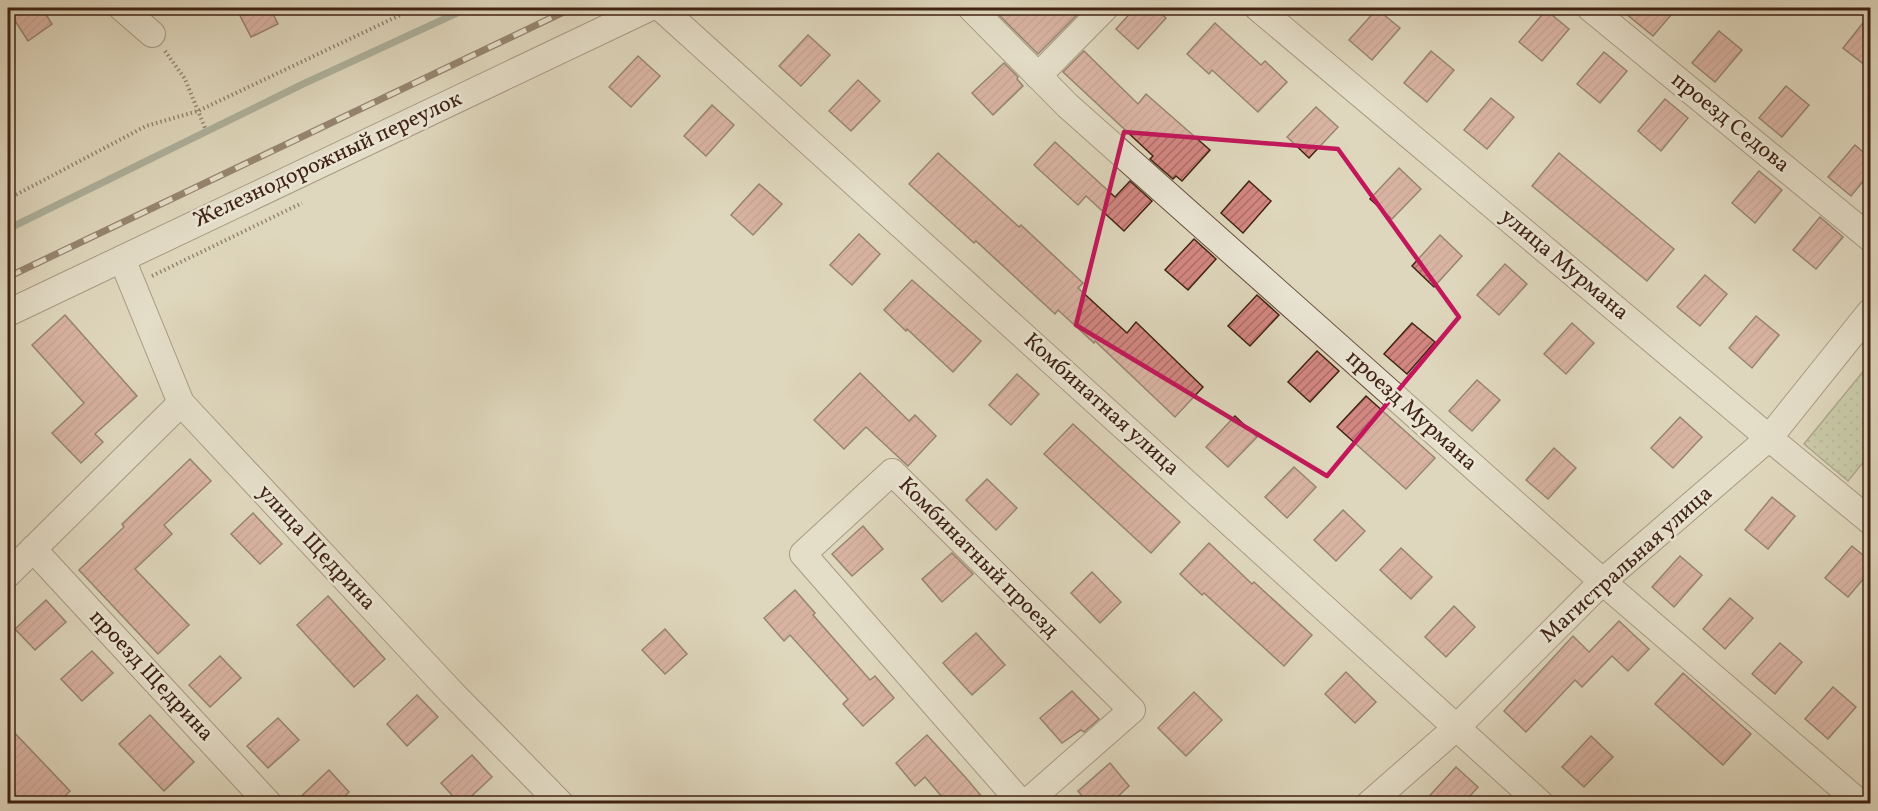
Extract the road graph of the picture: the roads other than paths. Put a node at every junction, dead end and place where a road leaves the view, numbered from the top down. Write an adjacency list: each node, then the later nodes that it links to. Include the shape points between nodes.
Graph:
1 (122, 8): 8 (street)
2 (649, 8): 11 (street, Железнодорожный переулок)
3 (661, 8): 20 (street, Комбинатная улица)
4 (971, 8): 9 (street, проезд Мурмана)
5 (1105, 8): 9 (street)
6 (1258, 8): 15 (street, улица Мурмана)
7 (1590, 8): 10 (street, проезд Седова)
8 (152, 34)
9 (1038, 76): 19 (street, проезд Мурмана)
10 (1870, 238)
11 (122, 259): 13 (street, Железнодорожный переулок); 14 (street, улица Щедрина)
12 (1870, 312): 15 (street, Магистральная улица)
13 (8, 313)
14 (181, 403): 17 (street); 22 (street, улица Щедрина)
15 (1769, 438): 16 (street, улица Мурмана); 19 (street, Магистральная улица)
16 (1870, 521)
17 (33, 549): 18 (street); 21 (street, проезд Щедрина)
18 (8, 574)
19 (1602, 582): 20 (street, Магистральная улица); 26 (street, проезд Мурмана)
20 (1457, 727): 24 (street, Магистральная улица); 25 (street, Комбинатная улица)
21 (268, 804)
22 (561, 804)
23 (1024, 804): 23 (street, Комбинатный проезд, via 1132,710 892,472 803,554)
24 (1369, 804)
25 (1542, 804)
26 (1861, 804)

